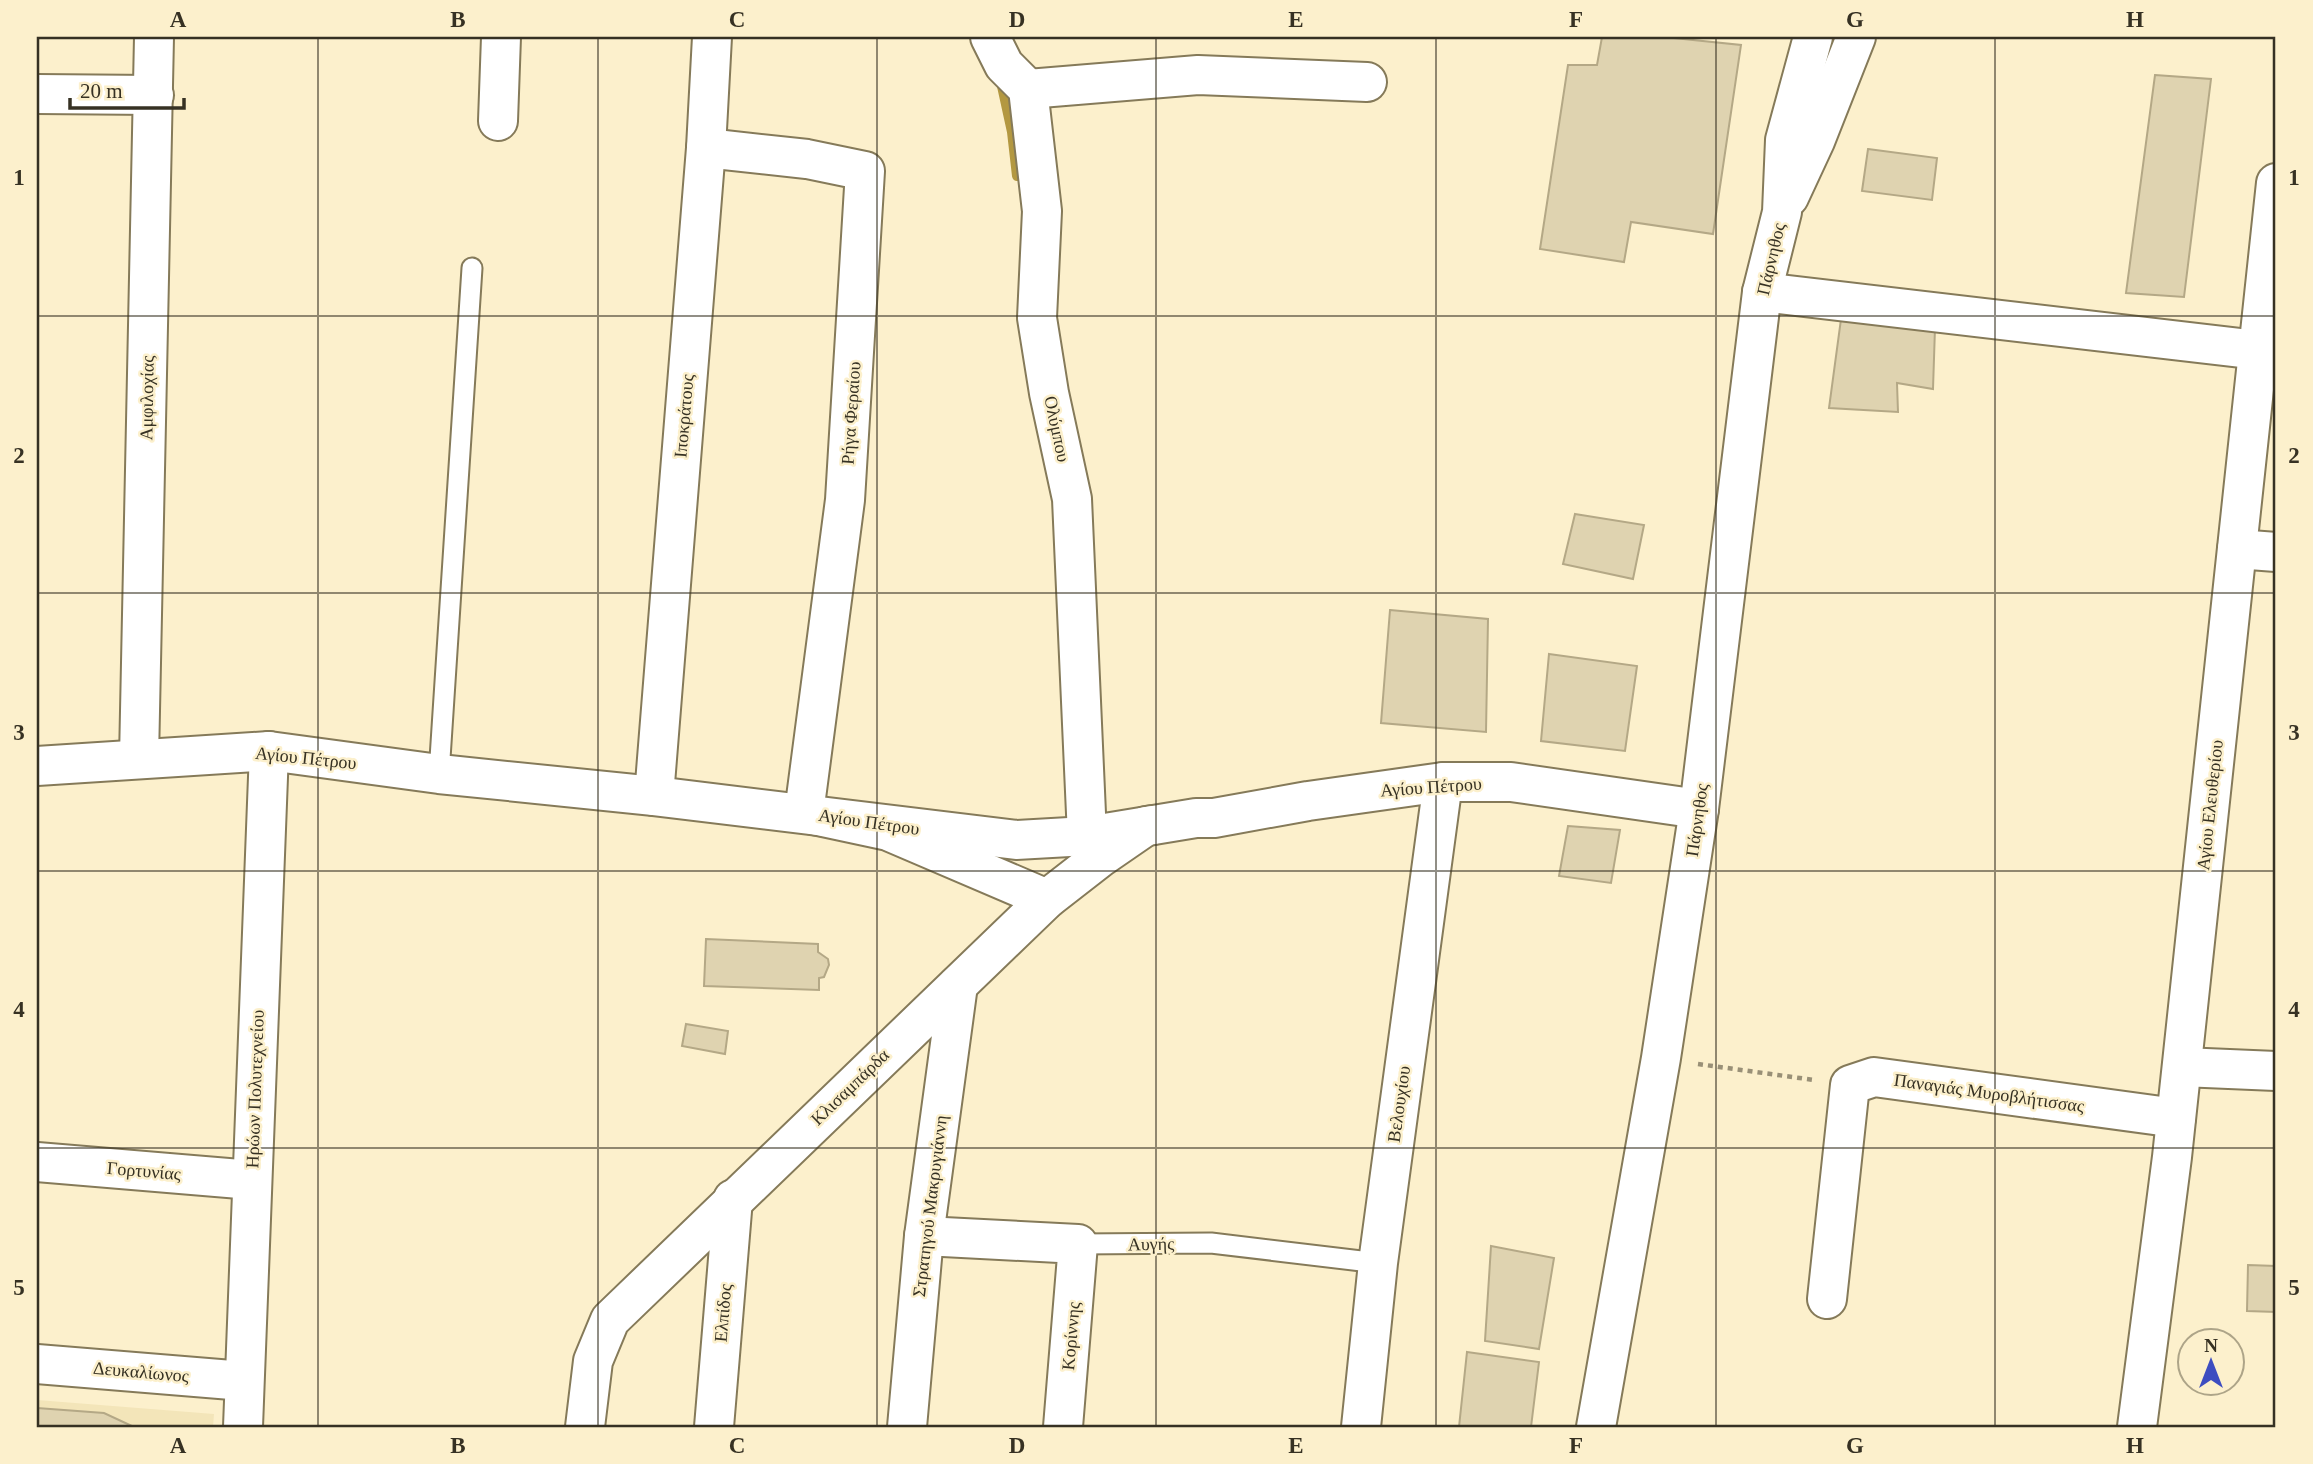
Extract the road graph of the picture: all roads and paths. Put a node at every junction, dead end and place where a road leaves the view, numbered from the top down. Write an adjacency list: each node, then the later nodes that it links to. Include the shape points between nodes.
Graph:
1 (154, 37): 10 (street, Αμφιλοχίας)
2 (500, 37): 11 (street)
3 (712, 37): 12 (street, Ιποκράτους)
4 (990, 37): 8 (street, via 1004,65)
5 (1814, 37): 6 (street, Πάρνηθος); 14 (street, Πάρνηθος, via 1785,140)
6 (1854, 43): 14 (street, Πάρνηθος)
7 (1367, 82): 8 (street, via 1198,75)
8 (1028, 89): 29 (street, Ολύμπου, via 1042,211 1037,318 1072,499)
9 (37, 94): 10 (street)
10 (154, 95): 21 (street, Αμφιλοχίας)
11 (498, 121)
12 (706, 148): 25 (street, Ιποκράτους); 27 (street, Ρήγα Φεραίου, via 807,159 865,171 845,500)
13 (2276, 183): 17 (street, Αγίου Ελευθερίου)
14 (1782, 212): 16 (street, Πάρνηθος)
15 (471, 268): 23 (lane)
16 (1762, 292): 17 (street); 26 (street, Πάρνηθος)
17 (2258, 350): 18 (street, Αγίου Ελευθερίου)
18 (2237, 549): 19 (street); 33 (street, Αγίου Ελευθερίου)
19 (2276, 552)
20 (269, 751): 21 (street, Αγίου Πέτρου); 23 (street, Αγίου Πέτρου); 38 (street, Ηρώων Πολυτεχνείου)
21 (139, 759): 22 (street, Αγίου Πέτρου)
22 (37, 766)
23 (439, 774): 25 (street, Αγίου Πέτρου)
24 (1443, 782): 26 (street, Αγίου Πέτρου, via 1511,782); 28 (street, Αγίου Πέτρου); 42 (street, Βελουχίου)
25 (654, 796): 27 (street, Αγίου Πέτρου)
26 (1699, 809): 32 (street, Πάρνηθος)
27 (804, 813): 29 (street, Αγίου Πέτρου, via 1016,840); 30 (street, via 888,831)
28 (1196, 818): 29 (street, Αγίου Πέτρου); 30 (street, Κλισαμπάρδα, via 1146,826)
29 (1087, 836)
30 (1047, 899): 31 (street, Κλισαμπάρδα)
31 (958, 985): 39 (street, Κλισαμπάρδα); 40 (street, Στρατηγού Μακρυγιάννη)
32 (1661, 1058): 35 (path); 52 (street, Πάρνηθος)
33 (2182, 1067): 34 (street); 36 (street, Αγίου Ελευθερίου)
34 (2276, 1071)
35 (1850, 1085): 36 (street, Παναγιάς Μυροβλήτισσας, via 1874,1077); 43 (street)
36 (2176, 1118): 53 (street, Αγίου Ελευθερίου)
37 (37, 1162): 38 (street, Γορτυνίας)
38 (252, 1180): 45 (street, Ηρώων Πολυτεχνείου)
39 (733, 1199): 47 (street, Κλισαμπάρδα, via 610,1320 593,1361); 48 (street, Ελπίδος)
40 (924, 1236): 41 (street, Αυγής); 49 (street, Στρατηγού Μακρυγιάννη)
41 (1079, 1244): 42 (lane, Αυγής, via 1211,1243); 50 (street, Κορίννης)
42 (1378, 1263): 51 (street, Βελουχίου)
43 (1827, 1299)
44 (37, 1364): 45 (street, Δευκαλίωνος)
45 (244, 1381): 46 (street, Ηρώων Πολυτεχνείου)
46 (243, 1427)
47 (585, 1427)
48 (714, 1427)
49 (907, 1427)
50 (1063, 1427)
51 (1361, 1427)
52 (1596, 1427)
53 (2137, 1427)

